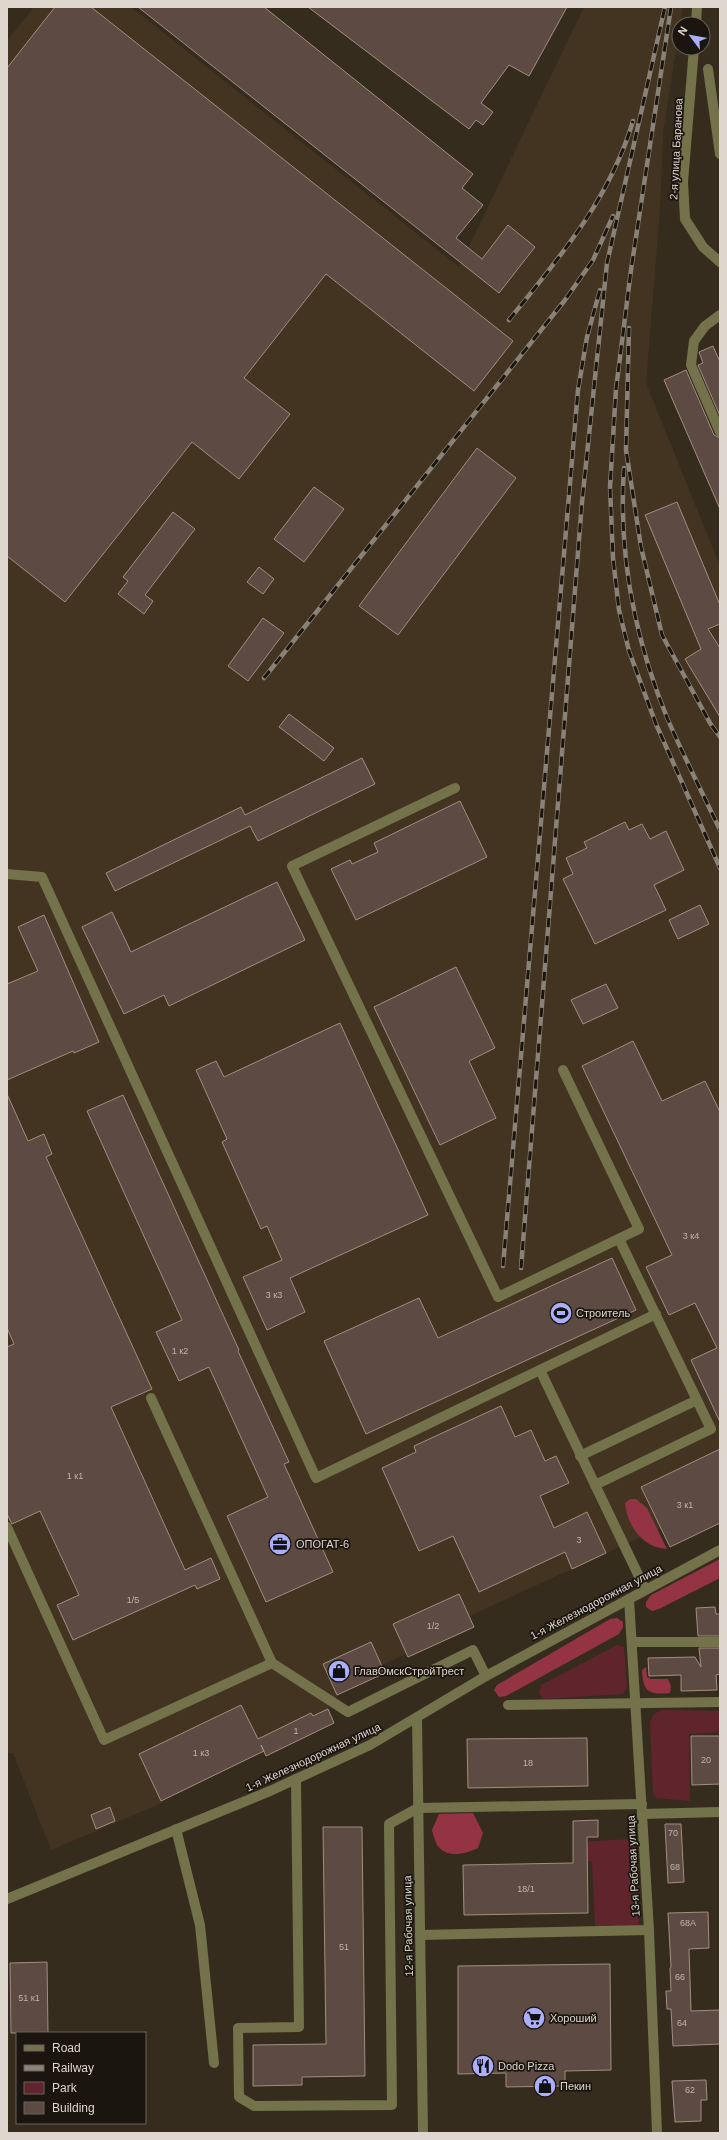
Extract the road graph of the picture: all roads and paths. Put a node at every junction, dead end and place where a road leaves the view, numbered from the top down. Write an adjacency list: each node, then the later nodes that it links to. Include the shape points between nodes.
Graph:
1 (693, 56): 4 (street, 2-я улица Баранова, via 684,182 685,219 703,247)
2 (708, 69): 3 (street)
3 (720, 154)
4 (720, 262)
5 (720, 315): 6 (street, via 705,326 694,341 691,365)
6 (720, 432)
7 (455, 788): 10 (street, via 292,866 498,1297)
8 (7, 874): 12 (street, via 42,877 316,1478)
9 (563, 1070): 10 (street, via 639,1229)
10 (619, 1239): 11 (street)
11 (656, 1314): 12 (street); 14 (street)
12 (540, 1370): 15 (street)
13 (151, 1398): 23 (street)
14 (697, 1400): 15 (street); 16 (street, via 711,1429)
15 (580, 1456): 16 (street)
16 (595, 1485): 19 (street)
17 (7, 1527): 23 (street, via 104,1740)
18 (720, 1550): 19 (street, 1-я Железнодорожная улица)
19 (645, 1590): 20 (street, 1-я Железнодорожная улица)
20 (630, 1599): 21 (street, 13-я Рабочая улица); 24 (street, 1-я Железнодорожная улица)
21 (632, 1642): 22 (street); 26 (street, 13-я Рабочая улица)
22 (720, 1642)
23 (272, 1663): 24 (street, via 348,1712 473,1650)
24 (486, 1676): 28 (street, 1-я Железнодорожная улица)
25 (720, 1702): 26 (street)
26 (636, 1703): 27 (street); 31 (street, 13-я Рабочая улица)
27 (508, 1705)
28 (417, 1719): 29 (street, 1-я Железнодорожная улица, via 370,1746); 30 (street, 12-я Рабочая улица)
29 (296, 1779): 30 (street, via 299,2027 238,2028 239,2097 254,2106 392,2105 389,1824); 33 (street, 1-я Железнодорожная улица)
30 (418, 1808): 31 (street); 36 (street, 12-я Рабочая улица)
31 (642, 1809): 32 (street); 35 (street, 13-я Рабочая улица)
32 (720, 1812)
33 (176, 1829): 34 (street, 1-я Железнодорожная улица); 37 (street, via 200,1925)
34 (7, 1899)
35 (649, 1930): 36 (street); 39 (street, 13-я Рабочая улица)
36 (420, 1935): 38 (street, 12-я Рабочая улица)
37 (214, 2063)
38 (423, 2133)
39 (657, 2133)

